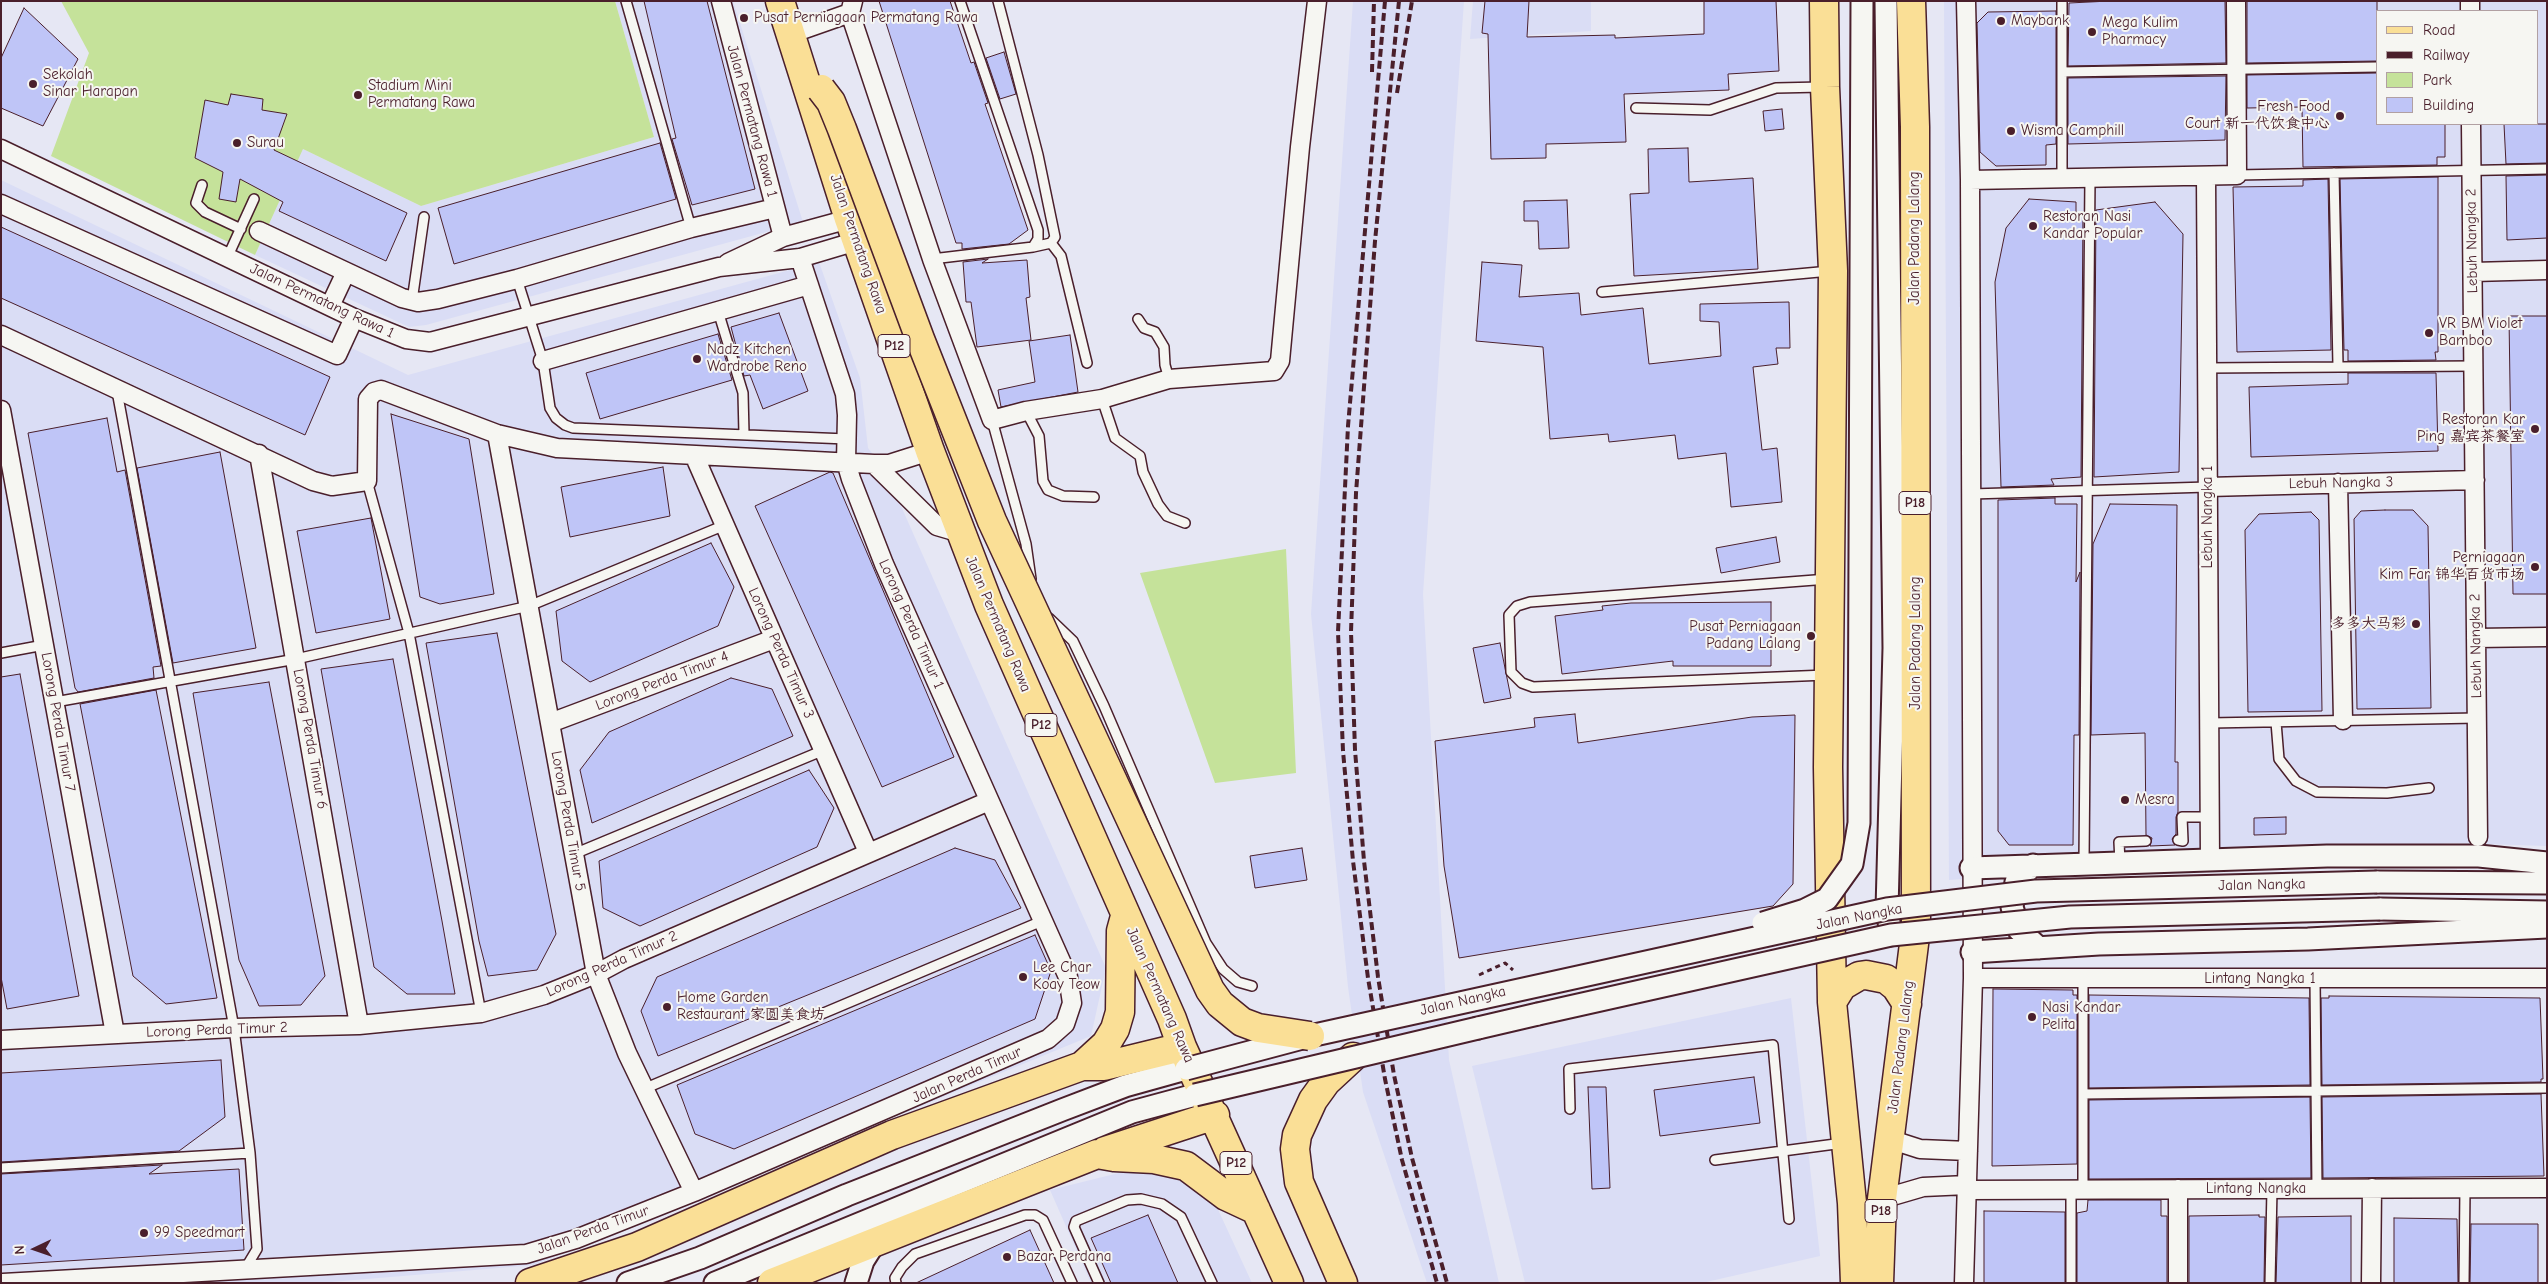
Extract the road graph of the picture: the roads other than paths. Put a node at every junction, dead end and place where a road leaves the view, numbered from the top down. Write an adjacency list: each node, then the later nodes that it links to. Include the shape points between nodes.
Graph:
1 (626, 1): 36 (lane)
2 (721, 1): 34 (street, Jalan Permatang Rawa 1)
3 (780, 1): 14 (main road, Jalan Permatang Rawa / P12)
4 (960, 1): 42 (lane, via 1038,230 1038,239)
5 (998, 1): 41 (lane, via 1038,155 1055,237)
6 (1317, 1): 66 (street, via 1280,360 1274,371 1261,374)
7 (1824, 1): 19 (main road, P18)
8 (1862, 1): 132 (street, bridge, via 1859,823 1852,864 1827,899 1805,910)
9 (1966, 1): 30 (street)
10 (2062, 1): 17 (lane)
11 (2236, 1): 16 (street)
12 (1905, 2): 123 (street); 129 (main road, Jalan Padang Lalang / P18, via 1915,137)
13 (852, 7): 14 (street); 45 (street)
14 (790, 34): 18 (main road, Jalan Permatang Rawa / P12)
15 (2376, 67): 16 (lane)
16 (2236, 69): 17 (lane); 26 (street)
17 (2062, 72): 28 (lane)
18 (811, 81): 38 (main road, Jalan Permatang Rawa / P12); 146 (main road, bridge, via 832,102 992,521 1210,990 1220,1004 1242,1022 1258,1028)
19 (1825, 87): 20 (lane, via 1776,88 1710,110); 48 (main road, P18)
20 (1636, 108)
21 (2471, 125): 24 (street, Lebuh Nangka 2)
22 (1, 149): 43 (street, Jalan Permatang Rawa 1)
23 (2547, 169): 24 (lane)
24 (2472, 171): 25 (lane); 50 (street, Lebuh Nangka 2)
25 (2334, 174): 26 (lane); 63 (lane)
26 (2238, 175): 27 (street)
27 (2206, 176): 29 (street); 65 (street, Lebuh Nangka 1)
28 (2062, 178): 29 (street); 30 (street)
29 (2090, 178): 84 (lane)
30 (1970, 180): 85 (street)
31 (202, 185): 37 (lane, via 196,203 205,212)
32 (254, 199): 37 (lane)
33 (1, 204): 58 (street, via 337,355)
34 (775, 208): 36 (street, Jalan Permatang Rawa 1); 40 (street)
35 (424, 217): 54 (lane)
36 (691, 228): 51 (street, Jalan Permatang Rawa 1)
37 (240, 229): 43 (lane)
38 (853, 230): 40 (street, Jalan Permatang Rawa 1); 44 (street, Jalan Permatang Rawa 1); 75 (main road, Jalan Permatang Rawa / P12)
39 (259, 231): 49 (street, Jalan Permatang Rawa 1)
40 (783, 237): 46 (street, Jalan Permatang Rawa 1)
41 (1051, 243): 42 (lane); 62 (lane, via 1061,256)
42 (1033, 247): 45 (lane)
43 (228, 256): 55 (street, Jalan Permatang Rawa 1)
44 (800, 258): 46 (street, Jalan Permatang Rawa 1); 52 (street, Lorong Perda Timur 1)
45 (932, 259): 71 (street)
46 (719, 267): 57 (street, Jalan Permatang Rawa 1)
47 (2547, 270): 50 (street)
48 (1833, 271): 53 (lane); 90 (main road, P18)
49 (346, 272): 54 (street, Jalan Permatang Rawa 1); 55 (street)
50 (2473, 272): 64 (street, Lebuh Nangka 2)
51 (517, 279): 54 (street, Jalan Permatang Rawa 1, via 438,299); 57 (lane)
52 (809, 285): 56 (street); 74 (street, Lorong Perda Timur 1, via 845,394)
53 (1602, 292)
54 (412, 301)
55 (330, 306): 58 (street, Jalan Permatang Rawa 1)
56 (718, 311): 61 (street); 73 (lane, via 743,393)
57 (529, 317): 58 (street, Jalan Permatang Rawa 1, via 430,342 406,339); 61 (lane)
58 (354, 318)
59 (1138, 319): 66 (lane, via 1144,328 1156,332 1164,347 1164,365)
60 (1, 334): 67 (street)
61 (543, 361): 73 (lane, via 550,408 556,418 574,428)
62 (1087, 363)
63 (2338, 366): 64 (lane); 65 (lane)
64 (2474, 366): 80 (street, Lebuh Nangka 2)
65 (2207, 368): 83 (street, Lebuh Nangka 1)
66 (1169, 379): 68 (street)
67 (118, 391): 76 (street); 100 (lane)
68 (1102, 399): 70 (street); 87 (lane, via 1115,438 1140,456 1143,472 1158,504 1167,516)
69 (1, 410): 96 (street, Lorong Perda Timur 7)
70 (1026, 411): 71 (street); 86 (lane, via 1039,436 1043,480 1048,490 1063,496)
71 (992, 420): 139 (lane, via 1026,544 1038,603 1073,641 1206,943 1223,969 1238,982)
72 (497, 434): 77 (street, via 557,448); 81 (street, via 381,390 374,392 368,399); 91 (street, Lorong Perda Timur 5)
73 (744, 434): 74 (lane)
74 (847, 439): 78 (street, Lorong Perda Timur 1)
75 (930, 451): 79 (street, via 889,464); 89 (main road, Jalan Permatang Rawa / P12)
76 (259, 454): 81 (street, via 322,483 347,485); 98 (street, Lorong Perda Timur 6)
77 (694, 455): 78 (street); 88 (street, Lorong Perda Timur 3)
78 (846, 462): 79 (street); 109 (street, Lorong Perda Timur 1, via 884,564)
79 (874, 464): 89 (street, via 937,526)
80 (2475, 480): 82 (street, Lebuh Nangka 3); 94 (street, Lebuh Nangka 2)
81 (367, 481): 92 (lane)
82 (2338, 483): 83 (street, Lebuh Nangka 3); 103 (street)
83 (2208, 487): 84 (lane); 104 (street, Lebuh Nangka 1)
84 (2086, 491): 85 (lane); 117 (lane)
85 (1971, 494): 121 (street)
86 (1094, 496)
87 (1185, 523)
88 (724, 525): 91 (lane); 95 (street, Lorong Perda Timur 3)
89 (961, 533): 125 (main road, Jalan Permatang Rawa / P12)
90 (1830, 579): 99 (main road, P18); 99 (lane, via 1530,602 1517,606 1509,615 1511,672 1522,683 1533,687)
91 (529, 606): 92 (lane); 106 (street, Lorong Perda Timur 5)
92 (409, 632): 98 (lane); 142 (lane)
93 (2547, 637): 94 (street)
94 (2476, 638): 102 (street, Lebuh Nangka 2)
95 (774, 639): 106 (street, Lorong Perda Timur 4); 107 (street, Lorong Perda Timur 3)
96 (44, 645): 97 (lane); 101 (street, Lorong Perda Timur 7)
97 (1, 653)
98 (296, 658): 100 (lane); 143 (street, Lorong Perda Timur 6)
99 (1829, 675): 127 (main road, P18)
100 (170, 681): 101 (lane); 144 (lane)
101 (55, 702): 145 (street, Lorong Perda Timur 7)
102 (2477, 718): 103 (lane); 111 (street, Lebuh Nangka 2)
103 (2343, 720): 105 (lane)
104 (2210, 722): 105 (lane); 110 (street, Lebuh Nangka 1)
105 (2276, 722): 108 (lane, via 2279,759 2296,782 2317,792 2387,793)
106 (550, 724): 115 (street, Lorong Perda Timur 5)
107 (824, 750): 114 (street, Lorong Perda Timur 3); 115 (lane)
108 (2429, 788)
109 (989, 801): 114 (street, Lorong Perda Timur 2); 126 (street, Lorong Perda Timur 1)
110 (2210, 817): 112 (lane, via 2182,817 2183,841); 116 (street, Lebuh Nangka 1)
111 (2478, 838)
112 (2178, 840)
113 (2146, 842): 118 (lane, via 2119,842)
114 (868, 852): 133 (street, Lorong Perda Timur 2)
115 (574, 854): 133 (street, Lorong Perda Timur 5)
116 (2210, 858): 118 (street); 119 (street, via 2479,856)
117 (2084, 862): 118 (street); 120 (street)
118 (2120, 862)
119 (2547, 863)
120 (2033, 865): 121 (street); 130 (street, via 2016,882 2012,907 2019,930)
121 (1971, 868): 131 (street)
122 (2547, 883): 123 (street, Jalan Nangka, bridge, via 2377,882 2036,891)
123 (1887, 909): 129 (street); 132 (street, Jalan Nangka, bridge)
124 (2547, 912): 129 (street, Jalan Nangka, bridge, via 2380,909 2070,917)
125 (1124, 916): 149 (main road, Jalan Permatang Rawa / P12, via 1172,1019); 150 (main road, via 1120,1012 1106,1044)
126 (1042, 921): 134 (street, Lorong Perda Timur 1); 151 (lane)
127 (1832, 924): 129 (main road, via 1850,940 1873,946 1904,938); 140 (main road, P18)
128 (2547, 927): 130 (street)
129 (1903, 931): 141 (main road, Jalan Padang Lalang / P18); 148 (street, Jalan Nangka, bridge)
130 (2039, 948): 131 (street)
131 (1972, 952): 135 (street)
132 (1644, 961): 146 (street, Jalan Nangka, bridge)
133 (596, 974): 142 (street, Lorong Perda Timur 2, via 544,995); 151 (street, Lorong Perda Timur 5, via 627,1052)
134 (1068, 977): 173 (street, Jalan Perda Timur, via 1072,1003 1070,1014 1065,1024 1048,1039)
135 (1972, 978): 137 (street, Lintang Nangka 1); 160 (street)
136 (2547, 978): 138 (street, Lintang Nangka 1)
137 (2083, 979): 138 (street, Lintang Nangka 1); 154 (lane)
138 (2315, 979): 153 (lane)
139 (1252, 986)
140 (1832, 1002): 141 (main road, via 1842,986 1866,975 1886,979 1896,987); 158 (main road, P18)
141 (1907, 1004): 157 (main road, Jalan Padang Lalang / P18)
142 (481, 1013): 143 (street, Lorong Perda Timur 2)
143 (359, 1025): 144 (street, Lorong Perda Timur 2)
144 (234, 1028): 145 (street, Lorong Perda Timur 2); 161 (lane)
145 (115, 1034): 147 (street, Lorong Perda Timur 2)
146 (1310, 1036): 149 (street, Jalan Nangka, bridge)
147 (1, 1040)
148 (1353, 1057): 183 (street, Jalan Nangka, bridge, via 1132,1112); 190 (main road, via 1326,1082 1313,1100 1297,1135 1295,1149 1299,1182)
149 (1184, 1058): 150 (main road); 156 (main road, Jalan Permatang Rawa / P12); 182 (street, via 1125,1086 847,1195 700,1258)
150 (1082, 1066): 181 (main road, via 892,1135 637,1247)
151 (646, 1088): 173 (street, Lorong Perda Timur 5)
152 (2547, 1088): 153 (lane)
153 (2316, 1091): 154 (lane); 170 (lane)
154 (2083, 1094): 171 (lane)
155 (1570, 1109): 159 (lane, via 1569,1070 1773,1045)
156 (1215, 1115): 162 (main road); 175 (main road, Jalan Permatang Rawa / P12)
157 (1889, 1139): 160 (street, via 1920,1149); 174 (main road, Jalan Padang Lalang / P18)
158 (1846, 1143): 159 (lane); 191 (main road, P18)
159 (1783, 1151): 163 (lane); 176 (lane)
160 (1968, 1151): 165 (street)
161 (250, 1153): 164 (lane); 178 (lane, via 257,1249)
162 (1097, 1154): 175 (main road, via 1163,1160 1186,1166 1226,1196); 177 (main road)
163 (1715, 1160)
164 (1, 1168)
165 (1966, 1188): 171 (street, Lintang Nangka); 174 (street, Lintang Nangka, via 1923,1187); 193 (street)
166 (2372, 1188): 167 (street, Lintang Nangka); 170 (street, Lintang Nangka); 197 (street)
167 (2465, 1188): 168 (street, Lintang Nangka); 198 (lane)
168 (2547, 1188)
169 (2272, 1189): 170 (street, Lintang Nangka); 172 (street, Lintang Nangka); 196 (lane)
170 (2317, 1189)
171 (2077, 1190): 172 (street, Lintang Nangka); 194 (lane)
172 (2178, 1190): 195 (street)
173 (694, 1192): 178 (street, Jalan Perda Timur, via 576,1239 526,1254)
174 (1882, 1199): 192 (main road, Jalan Padang Lalang / P18)
175 (1256, 1210): 189 (main road, Jalan Permatang Rawa / P12)
176 (1789, 1219)
177 (875, 1242): 179 (main road); 184 (street, via 863,1261)
178 (245, 1276): 180 (street, Jalan Perda Timur)
179 (787, 1281)
180 (3, 1283)
181 (530, 1283)
182 (628, 1283)
183 (715, 1283)
184 (856, 1283)
185 (896, 1283): 186 (lane, via 895,1278 902,1267 915,1254 1025,1215 1035,1215 1043,1220)
186 (1072, 1283)
187 (1099, 1283): 188 (lane, via 1074,1226 1076,1221 1127,1200 1141,1199 1162,1204 1181,1217)
188 (1212, 1283)
189 (1289, 1283)
190 (1343, 1283)
191 (1855, 1283)
192 (1879, 1283)
193 (1964, 1283)
194 (2071, 1283)
195 (2178, 1283)
196 (2270, 1283)
197 (2371, 1283)
198 (2464, 1283)

